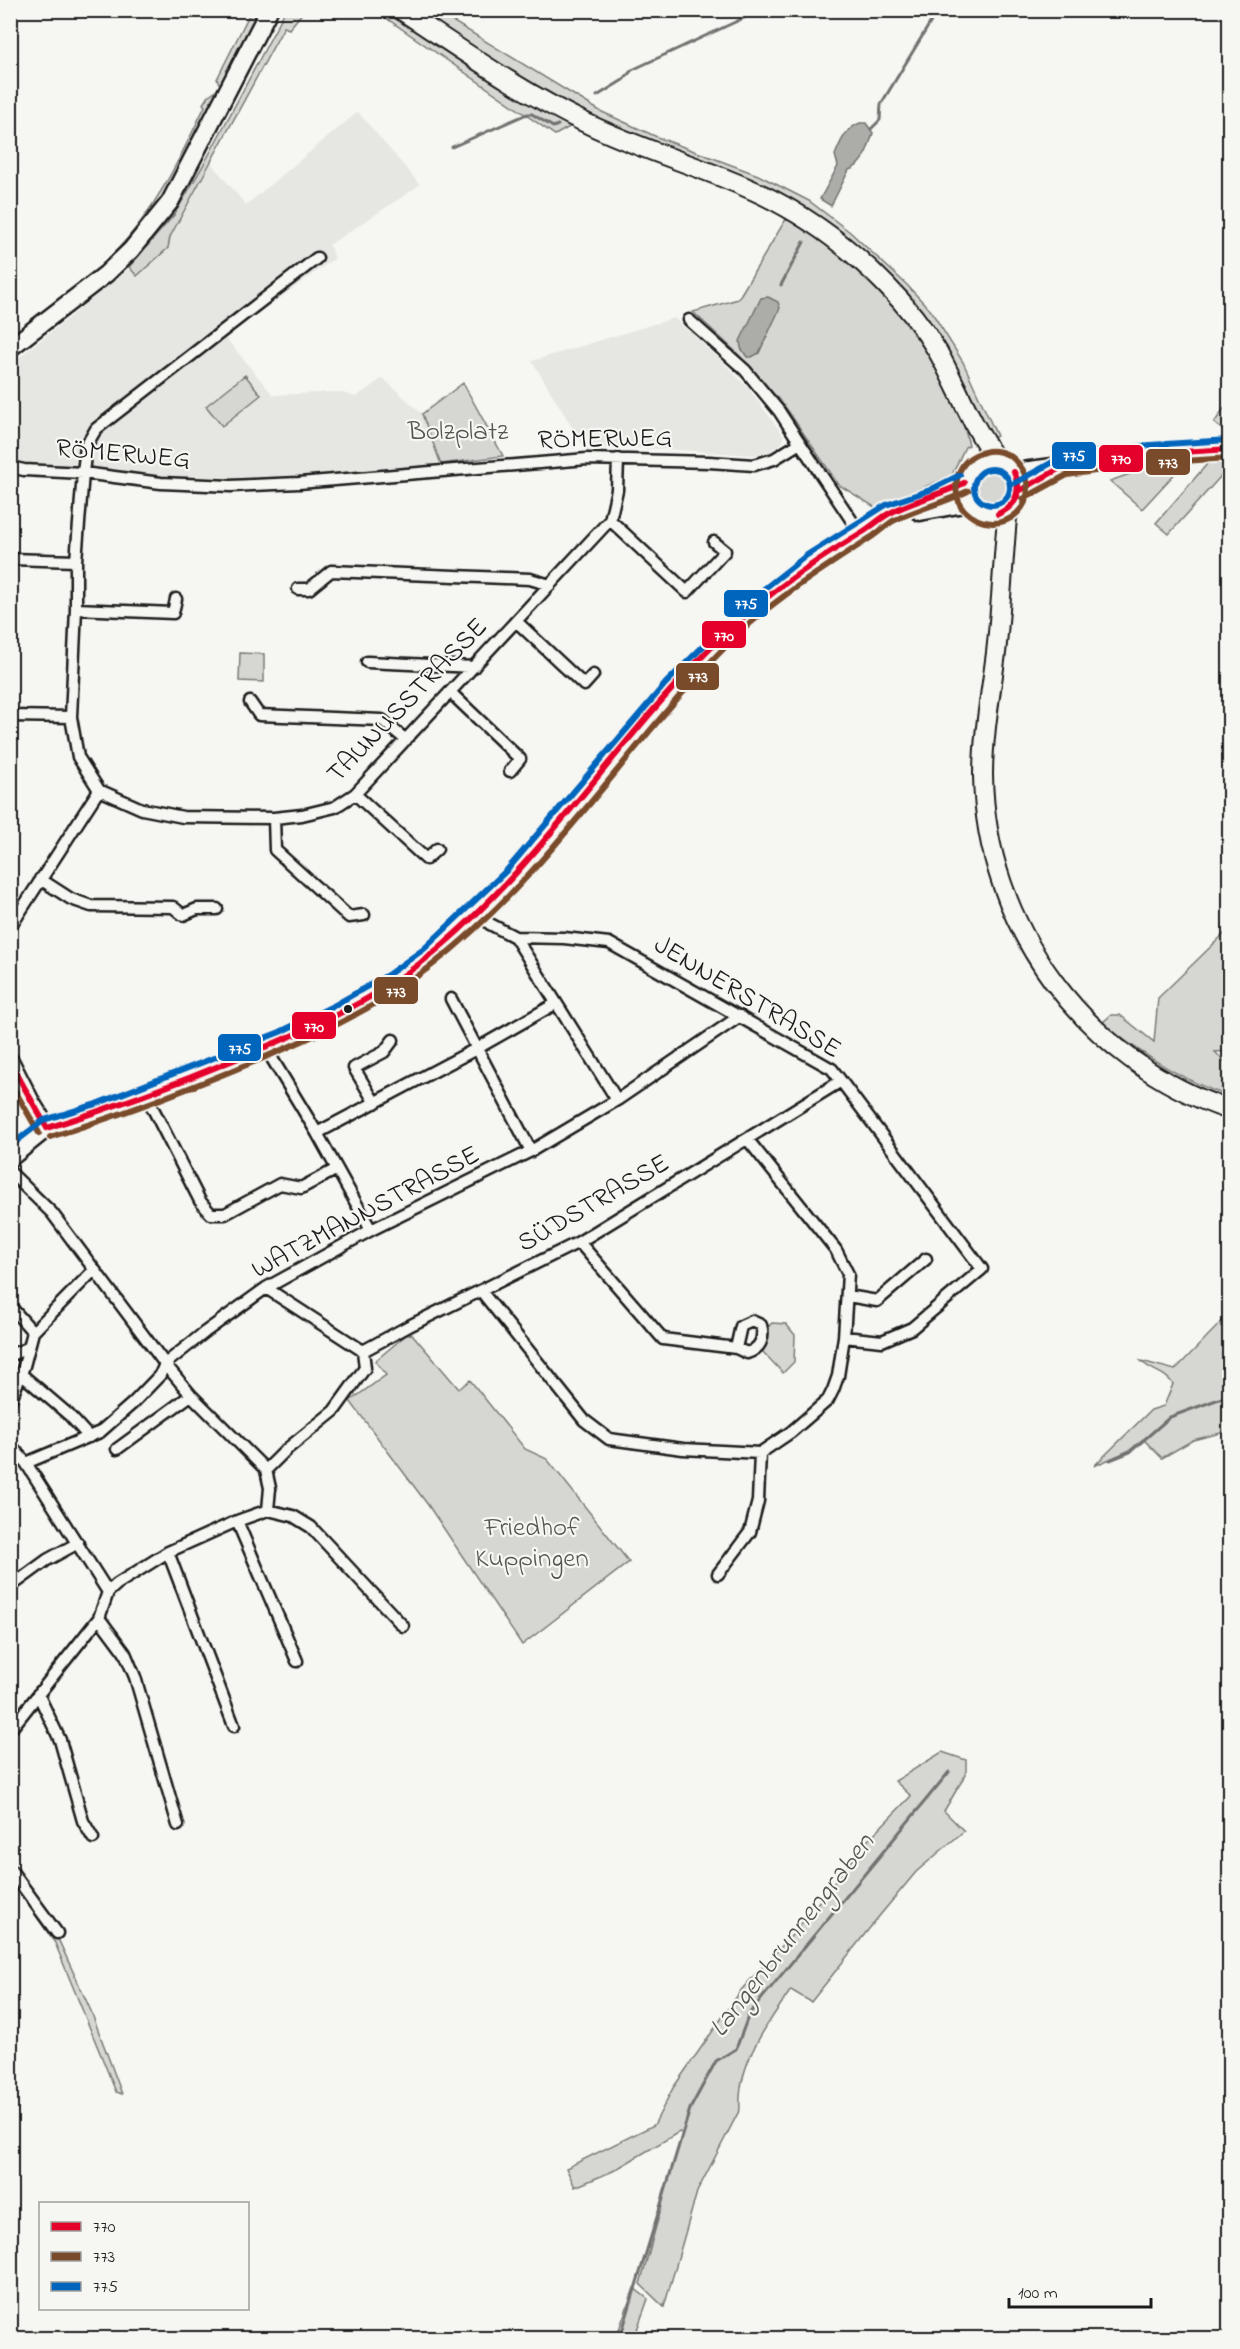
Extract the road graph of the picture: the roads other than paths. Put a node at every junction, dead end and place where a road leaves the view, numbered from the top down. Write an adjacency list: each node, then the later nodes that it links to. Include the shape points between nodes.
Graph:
1 (401, 10): 6 (main road, via 573,117 747,188 820,229 861,261 908,310 938,351)
2 (269, 13): 5 (main road, via 170,202 106,274)
3 (317, 258): 15 (street, via 96,429 86,446)
4 (689, 320): 7 (street, via 745,370)
5 (10, 348)
6 (970, 416): 10 (main road); 11 (main road)
7 (800, 442): 9 (street, RÖMERWEG, via 774,459 754,465); 22 (street)
8 (1230, 449): 12 (main road, via 1151,454)
9 (618, 459): 15 (street, RÖMERWEG, via 231,486 161,483); 21 (street, TAUNUSSTRASSE, via 617,490)
10 (997, 460): 11 (main road); 14 (main road)
11 (976, 465): 16 (main road)
12 (1064, 466): 14 (main road); 17 (main road)
13 (10, 467): 15 (street, RÖMERWEG)
14 (1014, 472): 17 (main road)
15 (83, 473): 25 (street)
16 (964, 483): 18 (main road); 22 (main road, via 891,513)
17 (1019, 491): 19 (main road)
18 (969, 503): 20 (main road); 22 (main road, via 930,509)
19 (1010, 508): 20 (main road, via 1000,514); 26 (main road)
20 (985, 514): 26 (main road, via 994,530)
21 (610, 520): 23 (street, via 687,592 725,551); 27 (street, TAUNUSSTRASSE)
22 (864, 531): 48 (main road, via 775,591 720,640 629,739 528,861)
23 (714, 542)
24 (10, 559): 25 (street)
25 (76, 561): 30 (street)
26 (1001, 576): 63 (main road, via 983,775 991,845 1011,910 1048,976 1094,1029 1160,1078)
27 (550, 585): 28 (street, via 530,579 332,571 309,589); 31 (street, TAUNUSSTRASSE)
28 (298, 589)
29 (176, 600): 30 (street, via 173,613)
30 (76, 609): 38 (street)
31 (517, 622): 33 (street, TAUNUSSTRASSE); 34 (street, via 584,685)
32 (367, 662): 33 (street)
33 (474, 667): 35 (street, TAUNUSSTRASSE)
34 (593, 675)
35 (450, 693): 39 (street, TAUNUSSTRASSE); 40 (street, via 520,759)
36 (250, 702): 39 (street, via 259,716 382,720)
37 (10, 716): 38 (street)
38 (72, 717): 41 (street, via 78,758)
39 (406, 740): 42 (street, TAUNUSSTRASSE)
40 (510, 771)
41 (99, 790): 43 (street, TAUNUSSTRASSE, via 142,808 183,817); 45 (street)
42 (355, 794): 43 (street, TAUNUSSTRASSE, via 335,807); 44 (street, via 426,859)
43 (274, 818): 49 (street, via 274,849 349,917)
44 (437, 849)
45 (40, 879): 46 (street, via 71,899 91,906 173,907 183,915 197,909); 47 (street)
46 (217, 909)
47 (14, 912): 50 (street)
48 (477, 912): 51 (street, JENNERSTRASSE); 56 (main road, via 430,956 394,982)
49 (364, 915)
50 (10, 927)
51 (515, 937): 53 (street); 54 (street, JENNERSTRASSE, via 609,943)
52 (451, 999): 57 (street)
53 (555, 1004): 57 (street); 61 (street)
54 (740, 1016): 59 (street, JENNERSTRASSE, via 832,1069); 61 (street, WATZMANNSTRASSE)
55 (393, 1040): 62 (street, via 384,1052 354,1068)
56 (265, 1047): 60 (main road); 65 (street)
57 (476, 1049): 62 (street); 67 (street)
58 (10, 1060): 64 (main road)
59 (841, 1082): 66 (street, SÜDSTRASSE); 80 (street, JENNERSTRASSE, via 982,1269 912,1328 882,1341)
60 (146, 1095): 64 (main road); 69 (street, via 200,1201 211,1214 225,1214 280,1184 301,1188)
61 (617, 1100): 67 (street, WATZMANNSTRASSE)
62 (375, 1103): 65 (street)
63 (1230, 1110)
64 (47, 1128): 68 (main road)
65 (317, 1133): 69 (street)
66 (748, 1140): 72 (street, SÜDSTRASSE); 77 (street, via 836,1250 848,1274)
67 (531, 1151): 71 (street, WATZMANNSTRASSE)
68 (10, 1158)
69 (337, 1169): 71 (street)
70 (10, 1172): 74 (street, via 52,1213)
71 (371, 1230): 75 (street, WATZMANNSTRASSE)
72 (579, 1242): 76 (street, SÜDSTRASSE); 82 (street, via 663,1339)
73 (926, 1259): 77 (street, via 877,1301)
74 (94, 1270): 79 (street); 85 (street)
75 (266, 1288): 83 (street); 85 (street, WATZMANNSTRASSE)
76 (481, 1292): 83 (street, SÜDSTRASSE); 92 (street, via 584,1420 609,1439 683,1449)
77 (848, 1296): 80 (street)
78 (10, 1306): 79 (street)
79 (33, 1332): 81 (street)
80 (844, 1337): 92 (street, via 838,1376 828,1400)
81 (28, 1348): 84 (street); 86 (street)
82 (736, 1348)
83 (363, 1352): 94 (street, via 365,1368 334,1411)
84 (10, 1355)
85 (165, 1364): 87 (street); 89 (street, WATZMANNSTRASSE, via 160,1375 116,1420)
86 (21, 1374): 88 (street); 89 (street)
87 (191, 1395): 91 (street); 94 (street)
88 (10, 1402)
89 (89, 1437): 93 (street, WATZMANNSTRASSE)
90 (10, 1444): 93 (street)
91 (117, 1449)
92 (760, 1453): 99 (street, via 758,1501 750,1532)
93 (26, 1463): 97 (street)
94 (266, 1470): 95 (street, via 270,1488)
95 (268, 1510): 96 (street); 103 (street, via 293,1516 311,1527)
96 (237, 1521): 98 (street); 104 (street)
97 (78, 1542): 100 (street); 101 (street)
98 (168, 1552): 101 (street); 106 (street)
99 (718, 1574)
100 (10, 1587)
101 (108, 1592): 102 (street)
102 (99, 1618): 105 (street); 108 (street, via 124,1653 135,1677)
103 (403, 1626)
104 (297, 1661)
105 (38, 1694): 107 (street); 109 (street, via 60,1740 83,1821)
106 (234, 1726)
107 (10, 1730)
108 (178, 1825)
109 (93, 1838)
110 (10, 1869): 111 (street)
111 (57, 1933)

